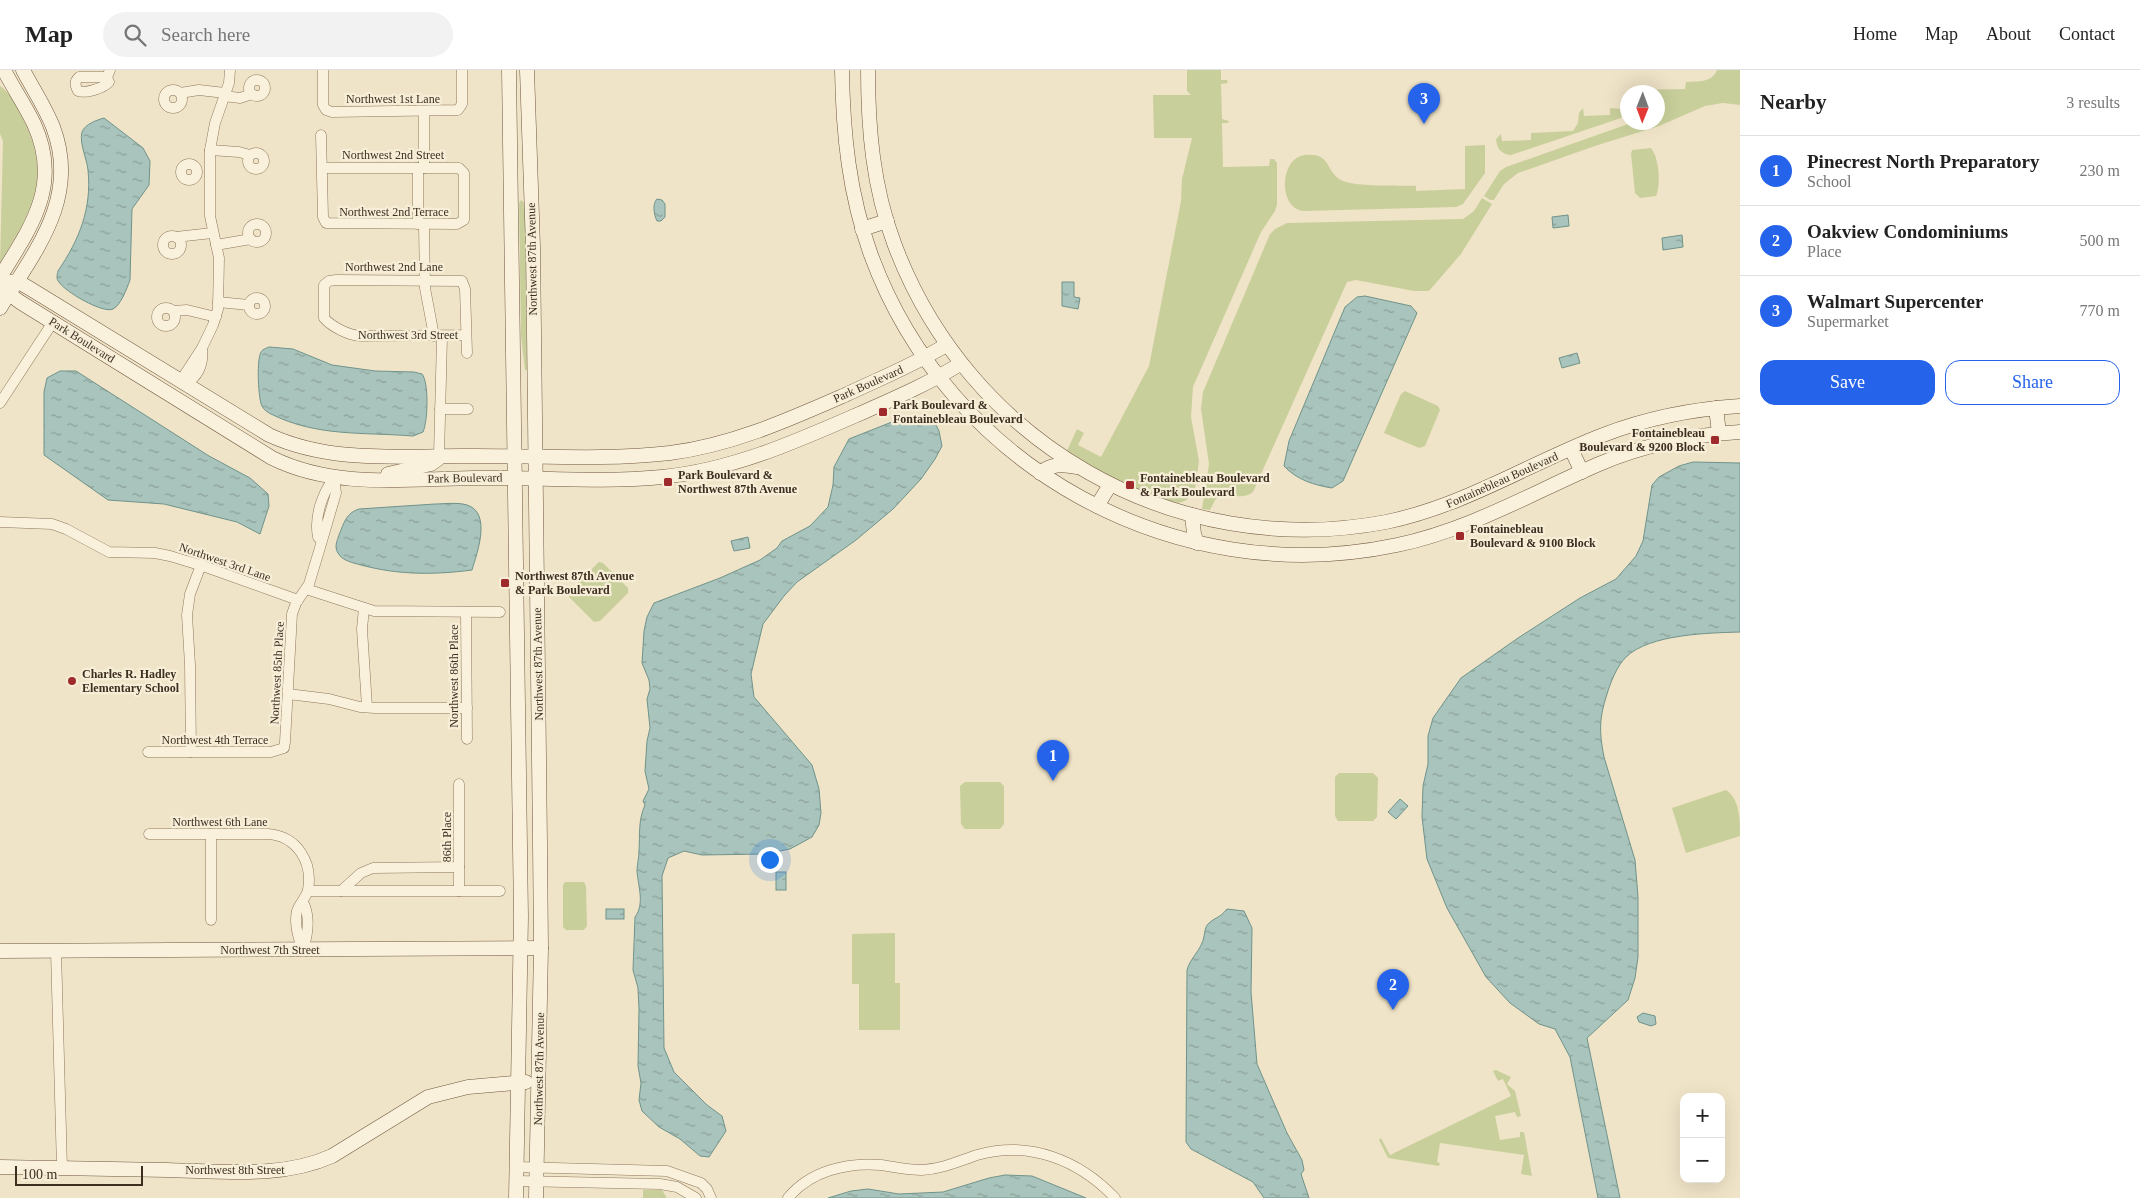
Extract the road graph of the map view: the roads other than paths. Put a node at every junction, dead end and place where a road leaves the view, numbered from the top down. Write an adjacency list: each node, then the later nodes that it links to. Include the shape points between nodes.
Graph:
1 (22, 70): 31 (street, via 54,130 62,175 51,223)
2 (230, 70): 11 (street)
3 (323, 70): 13 (street, Northwest 1st Lane, via 323,105 326,110)
4 (462, 70): 13 (street, Northwest 1st Lane, via 460,109)
5 (510, 70): 61 (street, Northwest 87th Avenue)
6 (527, 70): 63 (street, Northwest 87th Avenue)
7 (842, 70): 24 (street, Fontainebleau Boulevard, via 845,150)
8 (868, 70): 21 (street, Fontainebleau Boulevard, via 870,142)
9 (7, 71): 29 (street, via 37,131 45,178 34,222)
10 (180, 93): 11 (street, via 199,90)
11 (225, 94): 12 (street, via 240,98); 15 (street, via 212,132)
12 (252, 94)
13 (424, 111): 18 (street)
14 (321, 135): 17 (street)
15 (210, 150): 16 (street); 20 (street)
16 (250, 155)
17 (323, 168): 18 (street, Northwest 2nd Street); 23 (street, Northwest 2nd Terrace, via 325,222)
18 (421, 168): 22 (street, Northwest 2nd Street, via 462,169); 23 (street)
19 (197, 169): 20 (street)
20 (209, 170): 25 (street)
21 (886, 221): 24 (street); 42 (street, Fontainebleau Boulevard, via 909,280)
22 (462, 223): 23 (street, Northwest 2nd Terrace)
23 (421, 224): 30 (street)
24 (862, 229): 44 (street, Fontainebleau Boulevard, via 892,303)
25 (212, 233): 26 (street); 28 (street)
26 (176, 237)
27 (250, 239): 28 (street)
28 (216, 244): 33 (street, via 220,264)
29 (0, 277)
30 (424, 280): 38 (street, Northwest 2nd Lane, via 326,282 323,288); 40 (street, Northwest 2nd Lane, via 462,281); 41 (street, via 426,301)
31 (17, 281): 32 (street); 47 (street, Park Boulevard)
32 (3, 288): 35 (street); 39 (street, Park Boulevard)
33 (218, 302): 34 (street); 37 (street)
34 (249, 305)
35 (0, 308)
36 (172, 311): 37 (street, via 187,310)
37 (216, 317): 47 (street, via 202,348 185,374)
38 (324, 318): 41 (street, Northwest 3rd Street, via 355,336)
39 (53, 322): 48 (street, Park Boulevard); 49 (street)
40 (466, 336): 41 (street, Northwest 3rd Street); 43 (street)
41 (438, 337): 52 (street)
42 (946, 345): 44 (street, Park Boulevard); 45 (street, Fontainebleau Boulevard)
43 (467, 353)
44 (925, 358): 46 (street, Fontainebleau Boulevard); 57 (street, Park Boulevard, via 767,429 718,444)
45 (960, 364): 46 (street, Park Boulevard); 58 (street, Fontainebleau Boulevard, via 1006,413)
46 (940, 377): 62 (street, Fontainebleau Boulevard, via 978,421); 67 (street, Park Boulevard, via 782,447 738,462)
47 (184, 384): 48 (street); 59 (street, Park Boulevard, via 268,435 300,448)
48 (175, 398): 68 (street, Park Boulevard, via 272,458)
49 (0, 403)
50 (1740, 406): 51 (street, Fontainebleau Boulevard)
51 (1716, 408): 55 (street); 56 (street, Fontainebleau Boulevard, via 1647,421)
52 (440, 409): 53 (street); 60 (street)
53 (468, 409)
54 (1740, 432): 55 (street, Fontainebleau Boulevard)
55 (1719, 433): 65 (street, Fontainebleau Boulevard, via 1651,446)
56 (1571, 449): 65 (street, Fontainebleau Boulevard); 74 (street, Fontainebleau Boulevard, via 1461,500 1378,523 1282,529)
57 (671, 452): 63 (street, Park Boulevard); 67 (street)
58 (1057, 453): 62 (street, via 1042,459); 64 (street, Fontainebleau Boulevard)
59 (338, 455): 60 (street, Park Boulevard); 68 (street)
60 (439, 456): 61 (street, Park Boulevard); 71 (street, via 431,464 392,472)
61 (514, 456): 63 (street, Park Boulevard); 69 (street, Northwest 87th Avenue)
62 (1018, 456): 66 (street, Fontainebleau Boulevard)
63 (535, 457): 70 (street, Northwest 87th Avenue)
64 (1079, 468): 66 (street, via 1054,465); 72 (street, Fontainebleau Boulevard)
65 (1582, 472): 76 (street, Fontainebleau Boulevard, via 1457,529 1382,548 1336,554 1289,555)
66 (1040, 473): 73 (street, Fontainebleau Boulevard)
67 (682, 474): 70 (street, Park Boulevard, via 624,479)
68 (334, 478): 71 (street, Park Boulevard); 78 (street, Northwest 85th Place, via 336,493)
69 (515, 478): 70 (street, Park Boulevard); 71 (street, Park Boulevard); 83 (street, Northwest 87th Avenue)
70 (535, 478): 84 (street, Northwest 87th Avenue)
71 (375, 480)
72 (1110, 484): 73 (street); 74 (street, Fontainebleau Boulevard)
73 (1097, 506): 76 (street, Fontainebleau Boulevard, via 1147,528)
74 (1192, 516): 76 (street)
75 (0, 522): 77 (street, Northwest 3rd Lane, via 52,524 109,552 155,553)
76 (1197, 543)
77 (201, 565): 79 (street, Northwest 3rd Lane); 91 (street, via 186,615)
78 (306, 589): 79 (street, Northwest 85th Place); 80 (street)
79 (298, 600): 85 (street, Northwest 85th Place, via 292,619)
80 (364, 608): 81 (street, via 389,612); 86 (street, via 362,629)
81 (466, 612): 82 (street); 87 (street, Northwest 86th Place)
82 (500, 612)
83 (517, 621): 84 (street); 102 (street, Northwest 87th Avenue)
84 (537, 621): 101 (street, Northwest 87th Avenue)
85 (288, 694): 86 (street, via 329,698); 89 (street, Northwest 85th Place, via 285,742)
86 (367, 708): 87 (street)
87 (467, 708): 88 (street, Northwest 86th Place)
88 (468, 739)
89 (281, 750): 91 (street, Northwest 4th Terrace)
90 (148, 752): 91 (street, Northwest 4th Terrace)
91 (191, 752)
92 (459, 784): 95 (street, 86th Place)
93 (148, 834): 94 (street, Northwest 6th Lane)
94 (212, 834): 96 (street, Northwest 6th Lane, via 284,837 298,848 306,861); 100 (street)
95 (459, 868): 97 (street, via 372,868); 98 (street, 86th Place)
96 (308, 891): 97 (street); 104 (street, via 303,902 307,910 308,936)
97 (340, 891): 98 (street)
98 (459, 891): 99 (street)
99 (500, 891)
100 (211, 920)
101 (540, 948): 102 (street, Northwest 7th Street); 106 (street, Northwest 87th Avenue)
102 (520, 949): 104 (street, Northwest 7th Street); 107 (street, Northwest 87th Avenue)
103 (56, 950): 104 (street, Northwest 7th Street); 105 (street, Northwest 7th Street); 109 (street)
104 (303, 950)
105 (0, 951)
106 (538, 1081): 107 (street, Northwest 8th Street); 111 (street, Northwest 87th Avenue)
107 (518, 1084): 109 (street, Northwest 8th Street, via 468,1087 428,1097 332,1156 288,1170); 110 (street, Northwest 87th Avenue)
108 (0, 1167): 109 (street, Northwest 8th Street)
109 (62, 1168)
110 (517, 1174): 111 (street); 112 (street, Northwest 87th Avenue)
111 (537, 1174): 113 (street, Northwest 87th Avenue); 114 (street, via 660,1184 677,1187); 115 (street, via 667,1170 707,1188)
112 (516, 1198)
113 (536, 1198)
114 (696, 1198)
115 (711, 1198)
116 (788, 1198): 117 (street, via 804,1183 833,1169 870,1164 932,1170 988,1152 1014,1150 1047,1154 1074,1164)
117 (1115, 1198)

